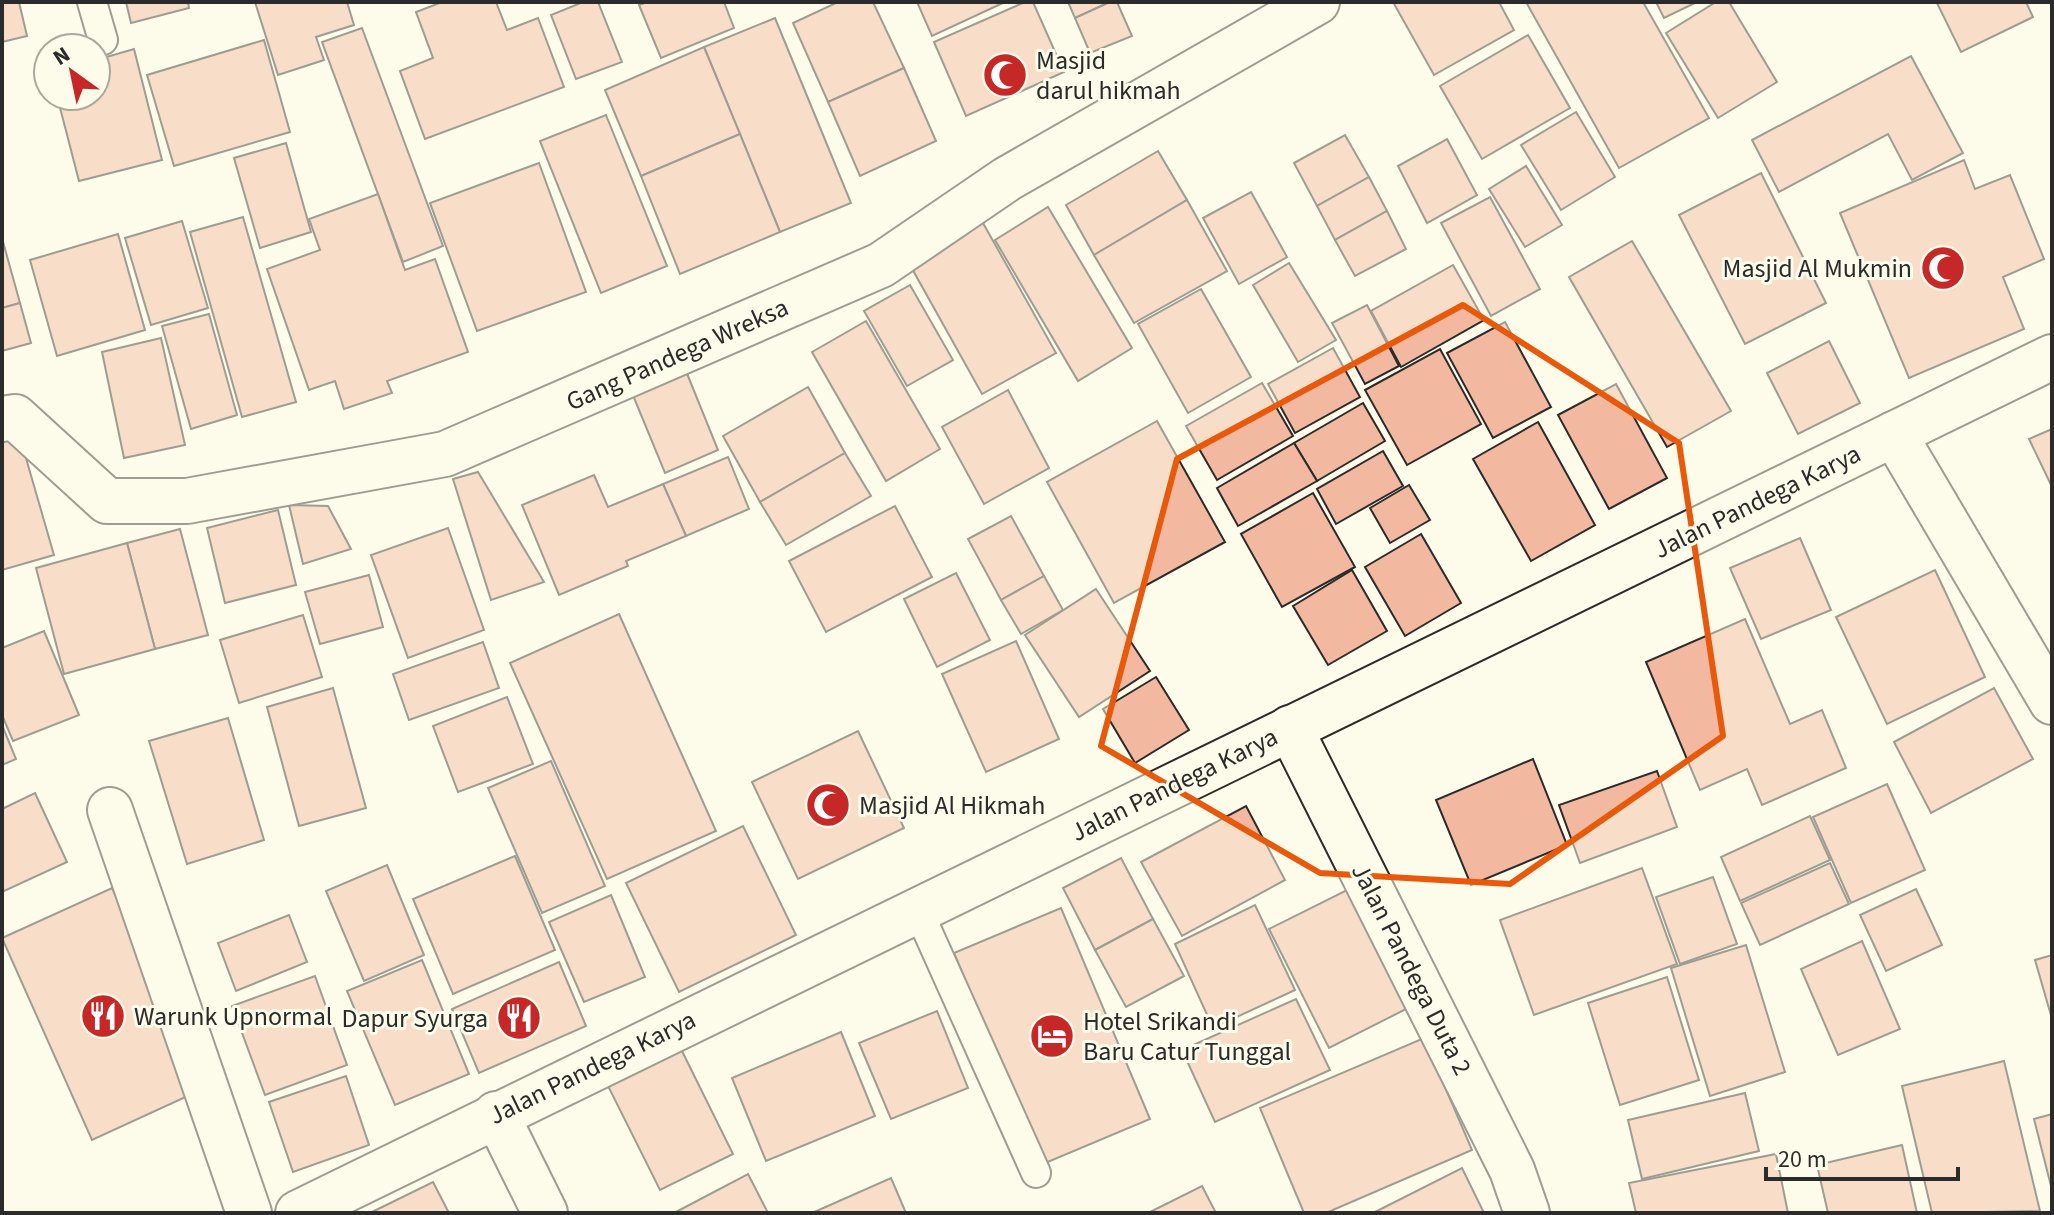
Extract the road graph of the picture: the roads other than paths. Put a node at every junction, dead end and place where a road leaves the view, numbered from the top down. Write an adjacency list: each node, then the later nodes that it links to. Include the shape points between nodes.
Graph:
1 (92, 2): 4 (lane)
2 (1317, 2): 3 (street, Gang Pandega Wreksa)
3 (1272, 13): 6 (street, Gang Pandega Wreksa, via 1007,179 881,265 445,454 187,501 107,501 15,417)
4 (101, 32)
5 (2052, 357): 7 (street, Jalan Pandega Karya)
6 (2, 419)
7 (1894, 434): 8 (street); 9 (street, Jalan Pandega Karya)
8 (2052, 702)
9 (1290, 728): 11 (street, Jalan Pandega Karya); 17 (street, Jalan Pandega Duta 2, via 1512,1170)
10 (110, 810): 14 (street)
11 (917, 908): 12 (street, Jalan Pandega Karya); 13 (lane)
12 (496, 1114): 15 (street, Jalan Pandega Karya); 16 (street)
13 (1036, 1173)
14 (249, 1213)
15 (298, 1213)
16 (545, 1213)
17 (1527, 1213)

